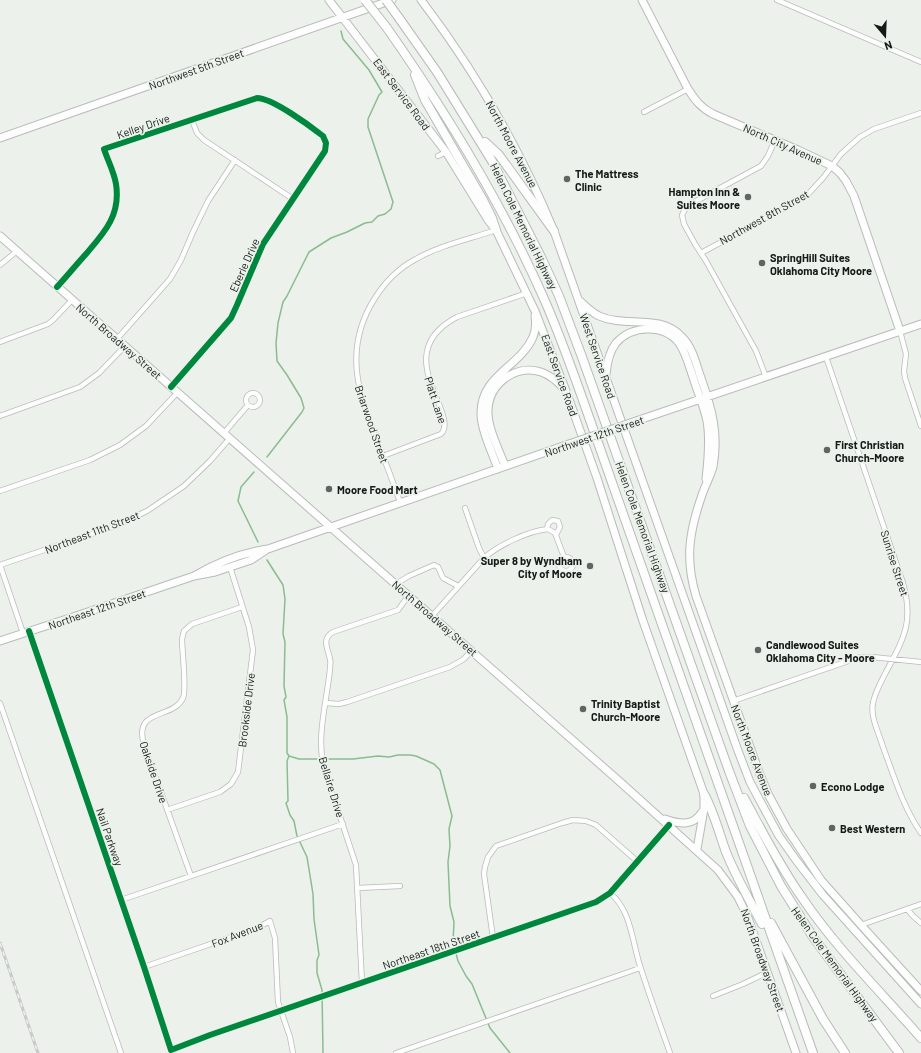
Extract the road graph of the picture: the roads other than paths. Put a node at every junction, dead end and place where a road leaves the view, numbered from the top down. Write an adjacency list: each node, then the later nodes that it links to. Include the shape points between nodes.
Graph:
1 (329, 0): 8 (main road, East Service Road)
2 (365, 0): 9 (highway, Helen Cole Memorial Highway, bridge)
3 (386, 0): 15 (highway, Helen Cole Memorial Highway, bridge)
4 (392, 0): 8 (main road, Northwest 5th Street)
5 (421, 0): 25 (main road, North Moore Avenue, via 467,64 501,119)
6 (642, 0): 11 (main road, North City Avenue)
7 (777, 0): 10 (street)
8 (342, 17): 16 (main road, Northwest 5th Street); 19 (main road, East Service Road)
9 (409, 59): 24 (highway, via 425,100 483,200); 97 (highway, Helen Cole Memorial Highway, via 451,122 501,209 545,302 569,362)
10 (921, 62)
11 (688, 89): 12 (street); 17 (main road, North City Avenue, via 694,100 713,114)
12 (644, 112)
13 (921, 113): 22 (street, Northwest 8th Street, via 868,132 852,144)
14 (192, 120): 18 (street, Kelley Drive, via 252,99 263,98 319,133 325,139); 21 (street, via 200,137); 30 (street, Kelley Drive, via 104,150 116,184 117,200 113,216 100,238)
15 (478, 135): 25 (highway, via 499,155); 82 (highway, Helen Cole Memorial Highway, via 517,206 559,296)
16 (0, 138)
17 (775, 140): 22 (main road, North City Avenue); 28 (street, via 760,166 687,206 682,212 684,224)
18 (326, 145): 23 (street, Eberle Drive)
19 (446, 152): 20 (street); 24 (main road, East Service Road)
20 (438, 156)
21 (235, 160): 23 (street); 37 (street, via 208,201 174,272)
22 (832, 166): 28 (street, Northwest 8th Street, via 816,186 802,198); 36 (main road, North City Avenue, via 840,173 852,192)
23 (293, 199): 43 (street, Eberle Drive, via 263,244 231,318)
24 (496, 230): 31 (main road, East Service Road); 53 (street, Briarwood Street, via 410,262 384,284 368,311 357,343 356,369 360,394)
25 (554, 231): 33 (main road, North Moore Avenue)
26 (0, 236): 27 (main road, North Broadway Street)
27 (17, 251): 29 (street); 30 (main road, North Broadway Street)
28 (701, 253): 42 (street, via 756,351)
29 (0, 265)
30 (57, 287): 32 (main road, North Broadway Street)
31 (527, 293): 34 (main road, East Service Road); 53 (street, Platt Lane, via 458,317 437,331 429,345 426,366 445,429 437,436)
32 (72, 300): 37 (main road, North Broadway Street); 38 (street, via 48,324)
33 (579, 300): 41 (main road, West Service Road); 46 (main road, North Moore Avenue, via 590,311 606,318 659,324 678,333 691,349)
34 (536, 312): 44 (main road, East Service Road); 54 (main road, via 536,326 530,343 491,383 482,401 482,420)
35 (921, 324): 36 (main road, Northwest 12th Street)
36 (900, 331): 40 (main road, Northwest 12th Street); 50 (street, North City Avenue, via 906,354 905,378)
37 (117, 339): 39 (main road, North Broadway Street)
38 (0, 342)
39 (125, 346): 43 (main road, North Broadway Street); 49 (street, via 80,388)
40 (826, 357): 42 (main road, Northwest 12th Street); 77 (street, Sunrise Street, via 906,594 907,623)
41 (605, 376): 47 (main road, North Moore Avenue, via 609,356 616,343 636,331 654,329 668,334 683,350); 110 (main road, West Service Road, via 750,782 779,836 810,879)
42 (766, 377): 46 (main road, Northwest 12th Street)
43 (171, 387): 45 (main road, North Broadway Street)
44 (566, 391): 54 (main road, via 551,377 536,371 516,372 498,384 491,396 488,416); 83 (main road, East Service Road)
45 (178, 392): 51 (main road, North Broadway Street); 55 (street, via 146,426 120,446 90,460)
46 (707, 396): 47 (main road, Northwest 12th Street); 56 (main road, North Moore Avenue, via 715,429 713,466)
47 (700, 399): 54 (main road, Northwest 12th Street, bridge); 56 (main road, North Moore Avenue, via 708,431)
48 (248, 405): 51 (street)
49 (0, 416)
50 (921, 426)
51 (224, 433): 52 (main road, North Broadway Street)
52 (230, 438): 59 (main road, North Broadway Street); 66 (street, Northeast 11th Street, via 184,486 152,508 114,526)
53 (383, 456): 57 (street, Briarwood Street)
54 (501, 467): 57 (main road, Northwest 12th Street)
55 (0, 491)
56 (704, 491): 79 (main road, North Moore Avenue, via 691,532 690,574)
57 (400, 502): 59 (main road, Northwest 12th Street)
58 (465, 508): 64 (street)
59 (330, 527): 62 (main road, Northwest 12th Street); 69 (main road, North Broadway Street)
60 (547, 529): 61 (street); 61 (street, via 552,520 558,521 560,527); 64 (street, via 507,543 491,551)
61 (556, 535): 63 (street)
62 (268, 549): 65 (main road, Northeast 12th Street, via 248,552); 67 (main road, Northeast 12th Street, via 251,560)
63 (564, 557)
64 (484, 558): 70 (street)
65 (225, 560): 67 (main road); 68 (main road, Northeast 12th Street)
66 (0, 565): 74 (street, Nail Parkway)
67 (230, 567): 68 (main road, Northeast 12th Street); 72 (street, Brookside Drive)
68 (194, 576): 74 (main road, Northeast 12th Street)
69 (396, 584): 70 (street, via 434,565 438,567 443,578); 71 (main road, North Broadway Street)
70 (458, 586): 73 (street)
71 (409, 595): 73 (main road, North Broadway Street); 81 (street, Bellaire Drive, via 398,610 333,632 328,636 326,644 331,661)
72 (242, 607): 85 (street, Brookside Drive, via 251,636 253,656 238,772 234,781 220,792); 85 (street, Oakside Drive, via 192,624 184,631 184,696 175,707 152,716 144,726 142,737)
73 (432, 616): 76 (main road, North Broadway Street)
74 (26, 632): 75 (main road, Northeast 12th Street); 96 (street, Nail Parkway)
75 (0, 641)
76 (472, 651): 81 (street, via 459,663 450,667 348,702); 86 (main road, North Broadway Street)
77 (893, 659): 78 (street); 79 (street, via 860,657); 89 (street, Sunrise Street, via 874,698 873,715 904,802)
78 (921, 662)
79 (733, 701): 101 (main road, North Moore Avenue, via 758,772 787,829 821,880)
80 (0, 703): 115 (street)
81 (326, 703): 87 (street, Bellaire Drive, via 321,755)
82 (728, 771): 112 (highway, via 801,896 839,945); 122 (highway, Helen Cole Memorial Highway, via 750,826 781,886 813,937)
83 (704, 794): 84 (main road, East Service Road); 103 (highway, via 740,883)
84 (704, 809): 86 (main road, via 698,818 687,823 679,824); 90 (main road, East Service Road)
85 (167, 810): 92 (street, Oakside Drive)
86 (662, 818): 88 (main road, North Broadway Street)
87 (342, 824): 92 (street); 94 (street, Bellaire Drive, via 356,864)
88 (669, 825): 90 (main road, North Broadway Street); 91 (street, Northeast 18th Street)
89 (921, 833)
90 (697, 849): 106 (main road, North Broadway Street, via 718,870 738,897)
91 (638, 862): 95 (street, Northeast 18th Street); 102 (street, via 596,825 580,820 562,823 501,844 490,853 484,874)
92 (191, 876): 96 (street)
93 (400, 886): 94 (street)
94 (358, 888): 107 (street, Bellaire Drive)
95 (610, 893): 102 (street, Northeast 18th Street, via 596,902); 105 (street, via 624,912)
96 (121, 900): 104 (street, Nail Parkway)
97 (758, 902): 103 (highway, Helen Cole Memorial Highway); 121 (highway, via 822,1019)
98 (921, 904): 99 (street)
99 (908, 909): 100 (street); 101 (street)
100 (921, 923)
101 (860, 926): 108 (main road, North Moore Avenue)
102 (492, 938): 107 (street, Northeast 18th Street)
103 (776, 950): 120 (highway, Helen Cole Memorial Highway)
104 (144, 966): 111 (street, Fox Avenue, via 257,928 270,921 275,938); 113 (street, Nail Parkway)
105 (640, 968): 114 (street); 118 (street)
106 (768, 972): 109 (street); 119 (main road, North Broadway Street)
107 (362, 983): 111 (street, Northeast 18th Street)
108 (921, 991)
109 (713, 996)
110 (921, 1004)
111 (280, 1011): 113 (street, Northeast 18th Street); 116 (street, Fox Avenue)
112 (921, 1038)
113 (171, 1050)
114 (408, 1051): 117 (street)
115 (121, 1053)
116 (293, 1053)
117 (396, 1053)
118 (670, 1053)
119 (796, 1053)
120 (813, 1053)
121 (845, 1053)
122 (899, 1053)

